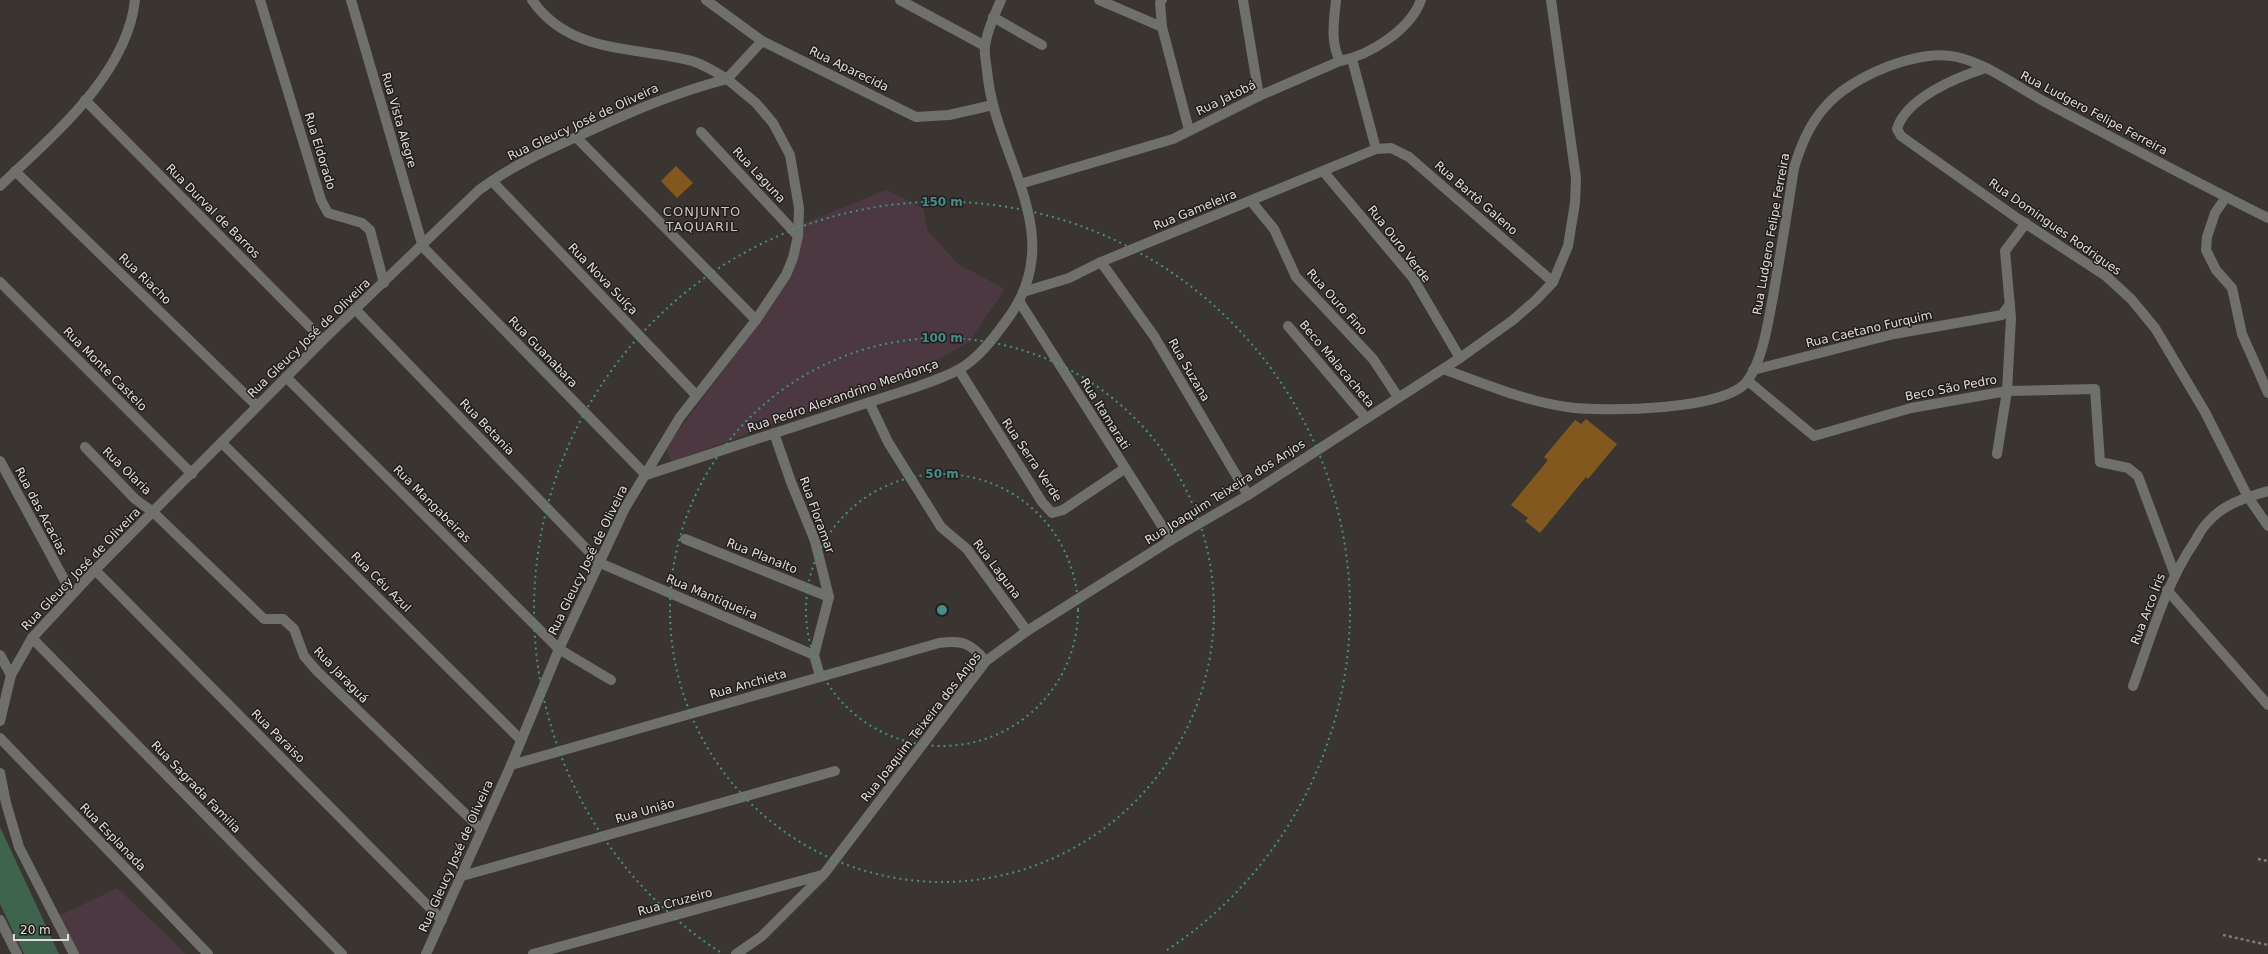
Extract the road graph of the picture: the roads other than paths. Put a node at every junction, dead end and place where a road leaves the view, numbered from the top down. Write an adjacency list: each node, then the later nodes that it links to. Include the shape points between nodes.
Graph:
1 (136, 0): 24 (street, via 127,38 114,63)
2 (260, 0): 44 (street, Rua Eldorado, via 321,200 328,213 362,223 370,230)
3 (351, 0): 40 (street, Rua Vista Alegre)
4 (532, 0): 22 (street, Rua Gleucy José de Oliveira, via 556,25 582,40 618,50 693,62 712,69)
5 (706, 0): 16 (street, Rua Aparecida)
6 (900, 0): 18 (street)
7 (1001, 0): 14 (street, Rua Pedro Alexandrino Mendonça)
8 (1099, 0): 15 (street)
9 (1162, 0): 15 (street)
10 (1243, 0): 23 (street)
11 (1336, 0): 20 (street, via 1333,31 1335,52)
12 (1421, 0): 19 (street, Rua Jatobá, via 1418,8 1395,34)
13 (1551, 0): 43 (street, Rua Joaquim Teixeira dos Anjos, via 1576,178 1568,246)
14 (993, 17): 17 (street); 18 (street, Rua Pedro Alexandrino Mendonça)
15 (1162, 27): 26 (street)
16 (762, 41): 22 (street); 25 (street, Rua Aparecida, via 916,117 949,115)
17 (1042, 45)
18 (985, 46): 25 (street, Rua Pedro Alexandrino Mendonça)
19 (1352, 59): 20 (street, Rua Jatobá); 29 (street)
20 (1340, 62): 23 (street, Rua Jatobá)
21 (1986, 68): 35 (street, Rua Ludgero Felipe Ferreira, via 2017,87); 38 (street, Rua Domingues Rodrigues, via 1966,74 1916,102 1900,118 1897,129 1901,136); 54 (street, Rua Ludgero Felipe Ferreira, via 1955,56 1921,57 1894,64 1853,84 1836,95 1825,107 1802,143 1794,168 1765,335)
22 (727, 80): 28 (street, Rua Gleucy José de Oliveira, via 686,90 656,101); 39 (street, Rua Gleucy José de Oliveira, via 756,103 773,123 790,155 798,190)
23 (1259, 96): 26 (street, Rua Jatobá)
24 (85, 100): 30 (street); 50 (street, Rua Durval de Barros)
25 (992, 105): 33 (street, Rua Pedro Alexandrino Mendonça)
26 (1189, 130): 33 (street, Rua Jatobá, via 1173,138)
27 (700, 132): 39 (street, Rua Laguna)
28 (576, 137): 32 (street, Rua Gleucy José de Oliveira, via 540,153); 48 (street)
29 (1376, 150): 31 (street, Rua Gameleira); 43 (street, Rua Bartô Galeno, via 1391,148 1409,157)
30 (15, 171): 34 (street); 62 (street, Rua Riacho)
31 (1323, 171): 36 (street, Rua Gameleira); 51 (street, Rua Ouro Verde, via 1413,278)
32 (492, 181): 40 (street, Rua Gleucy José de Oliveira, via 479,190); 59 (street, Rua Nova Suíça)
33 (1020, 184): 45 (street, Rua Pedro Alexandrino Mendonça, via 1034,237 1033,254)
34 (0, 186)
35 (2226, 197): 37 (street, Rua Ludgero Felipe Ferreira); 58 (street, via 2215,213 2207,237 2206,250 2216,270 2232,288 2242,334)
36 (1251, 200): 41 (street, Rua Gameleira); 60 (street, Rua Ouro Fino, via 1274,229 1296,277 1373,359)
37 (2268, 218)
38 (2026, 223): 46 (street, Beco São Pedro, via 2005,251); 74 (street, Rua Domingues Rodrigues, via 2106,276 2130,299 2154,328 2206,412)
39 (798, 236): 48 (street, Rua Gleucy José de Oliveira, via 786,275)
40 (422, 247): 44 (street, Rua Gleucy José de Oliveira); 71 (street, Rua Guanabara)
41 (1101, 262): 45 (street, Rua Gameleira, via 1069,278); 73 (street, Rua Suzana, via 1154,336)
42 (0, 282): 70 (street, Rua Monte Castelo)
43 (1553, 282): 51 (street, Rua Joaquim Teixeira dos Anjos, via 1513,320)
44 (384, 283): 47 (street, Rua Gleucy José de Oliveira)
45 (1021, 296): 53 (street, Rua Pedro Alexandrino Mendonça, via 986,348); 69 (street, Rua Itamarati)
46 (2010, 304): 54 (street, Rua Caetano Furquim, via 2002,315 1894,334); 57 (street, Beco São Pedro)
47 (355, 309): 50 (street, Rua Gleucy José de Oliveira); 79 (street, Rua Betania)
48 (756, 320): 59 (street, Rua Gleucy José de Oliveira)
49 (1288, 326): 63 (street, Beco Malacacheta)
50 (323, 340): 55 (street, Rua Gleucy José de Oliveira)
51 (1460, 358): 52 (street, Rua Joaquim Teixeira dos Anjos)
52 (1443, 369): 56 (street, via 1525,397 1567,407 1604,409 1717,399); 60 (street, Rua Joaquim Teixeira dos Anjos)
53 (959, 370): 61 (street, Rua Pedro Alexandrino Mendonça, via 916,388); 69 (street, Rua Serra Verde, via 1042,502 1052,512 1063,510)
54 (1753, 370): 56 (street, Rua Ludgero Felipe Ferreira)
55 (286, 377): 62 (street, Rua Gleucy José de Oliveira); 87 (street, Rua Mangabeiras)
56 (1748, 381): 57 (street, Beco São Pedro, via 1814,436 1911,408)
57 (2007, 391): 67 (street); 81 (street, via 2095,389 2100,462 2128,468 2138,476)
58 (2268, 393)
59 (696, 395): 71 (street, Rua Gleucy José de Oliveira)
60 (1398, 397): 63 (street, Rua Joaquim Teixeira dos Anjos)
61 (869, 402): 64 (street, Rua Pedro Alexandrino Mendonça); 85 (street, Rua Laguna, via 888,442 941,527 967,549)
62 (257, 406): 65 (street, Rua Gleucy José de Oliveira)
63 (1366, 418): 73 (street, Rua Joaquim Teixeira dos Anjos)
64 (774, 433): 71 (street, Rua Pedro Alexandrino Mendonça); 84 (street, Rua Floramar, via 815,541)
65 (222, 443): 70 (street, Rua Gleucy José de Oliveira); 98 (street, Rua Céu Azul)
66 (85, 447): 75 (street, Rua Olaria, via 135,499)
67 (1997, 454)
68 (0, 461): 83 (street, Rua das Acacias)
69 (1124, 469): 78 (street, Rua Itamarati)
70 (192, 474): 75 (street, Rua Gleucy José de Oliveira)
71 (646, 475): 79 (street, Rua Gleucy José de Oliveira, via 629,501)
72 (2268, 491): 74 (street, Rua Arco Íris)
73 (1248, 495): 78 (street, Rua Joaquim Teixeira dos Anjos)
74 (2248, 497): 76 (street, Rua Domingues Rodrigues); 81 (street, Rua Arco Íris, via 2229,505 2209,520)
75 (153, 512): 80 (street, Rua Gleucy José de Oliveira); 102 (street, Rua Jaraguá, via 264,619 283,619 294,629 304,656 316,671)
76 (2268, 526)
77 (685, 539): 84 (street, Rua Planalto)
78 (1171, 540): 85 (street, Rua Joaquim Teixeira dos Anjos)
79 (600, 563): 87 (street, Rua Gleucy José de Oliveira); 89 (street, Rua Mantiqueira)
80 (95, 570): 83 (street, Rua Gleucy José de Oliveira); 106 (street, Rua Paraiso)
81 (2175, 575): 82 (street, Rua Arco Íris)
82 (2167, 590): 94 (street, Rua Arco Íris); 95 (street)
83 (72, 594): 86 (street, Rua Gleucy José de Oliveira)
84 (829, 597): 89 (street, Rua Floramar)
85 (1028, 631): 90 (street, Rua Joaquim Teixeira dos Anjos)
86 (32, 638): 91 (street, Rua Gleucy José de Oliveira); 110 (street, Rua Sagrada Familia)
87 (559, 649): 93 (street, Rua Mangabeiras); 98 (street, Rua Gleucy José de Oliveira)
88 (0, 655): 91 (street)
89 (814, 655): 92 (street)
90 (986, 661): 92 (street, Rua Anchieta, via 974,647 952,641); 103 (street, Rua Joaquim Teixeira dos Anjos)
91 (11, 675): 96 (street, Rua Gleucy José de Oliveira)
92 (820, 676): 99 (street, Rua Anchieta)
93 (611, 680)
94 (2133, 686)
95 (2268, 705)
96 (0, 721)
97 (0, 738): 109 (street, Rua Esplanada)
98 (521, 740): 99 (street, Rua Gleucy José de Oliveira)
99 (511, 765): 102 (street, Rua Gleucy José de Oliveira)
100 (835, 771): 104 (street, Rua União)
101 (0, 773): 108 (street, via 6,803 20,847)
102 (481, 829): 104 (street, Rua Gleucy José de Oliveira)
103 (824, 874): 112 (street, Rua Cruzeiro); 113 (street, Rua Joaquim Teixeira dos Anjos, via 762,936)
104 (462, 876): 106 (street, Rua Gleucy José de Oliveira)
105 (0, 920): 107 (street)
106 (442, 920): 111 (street, Rua Gleucy José de Oliveira)
107 (17, 954)
108 (74, 954)
109 (208, 954)
110 (342, 954)
111 (426, 954)
112 (533, 954)
113 (736, 954)

